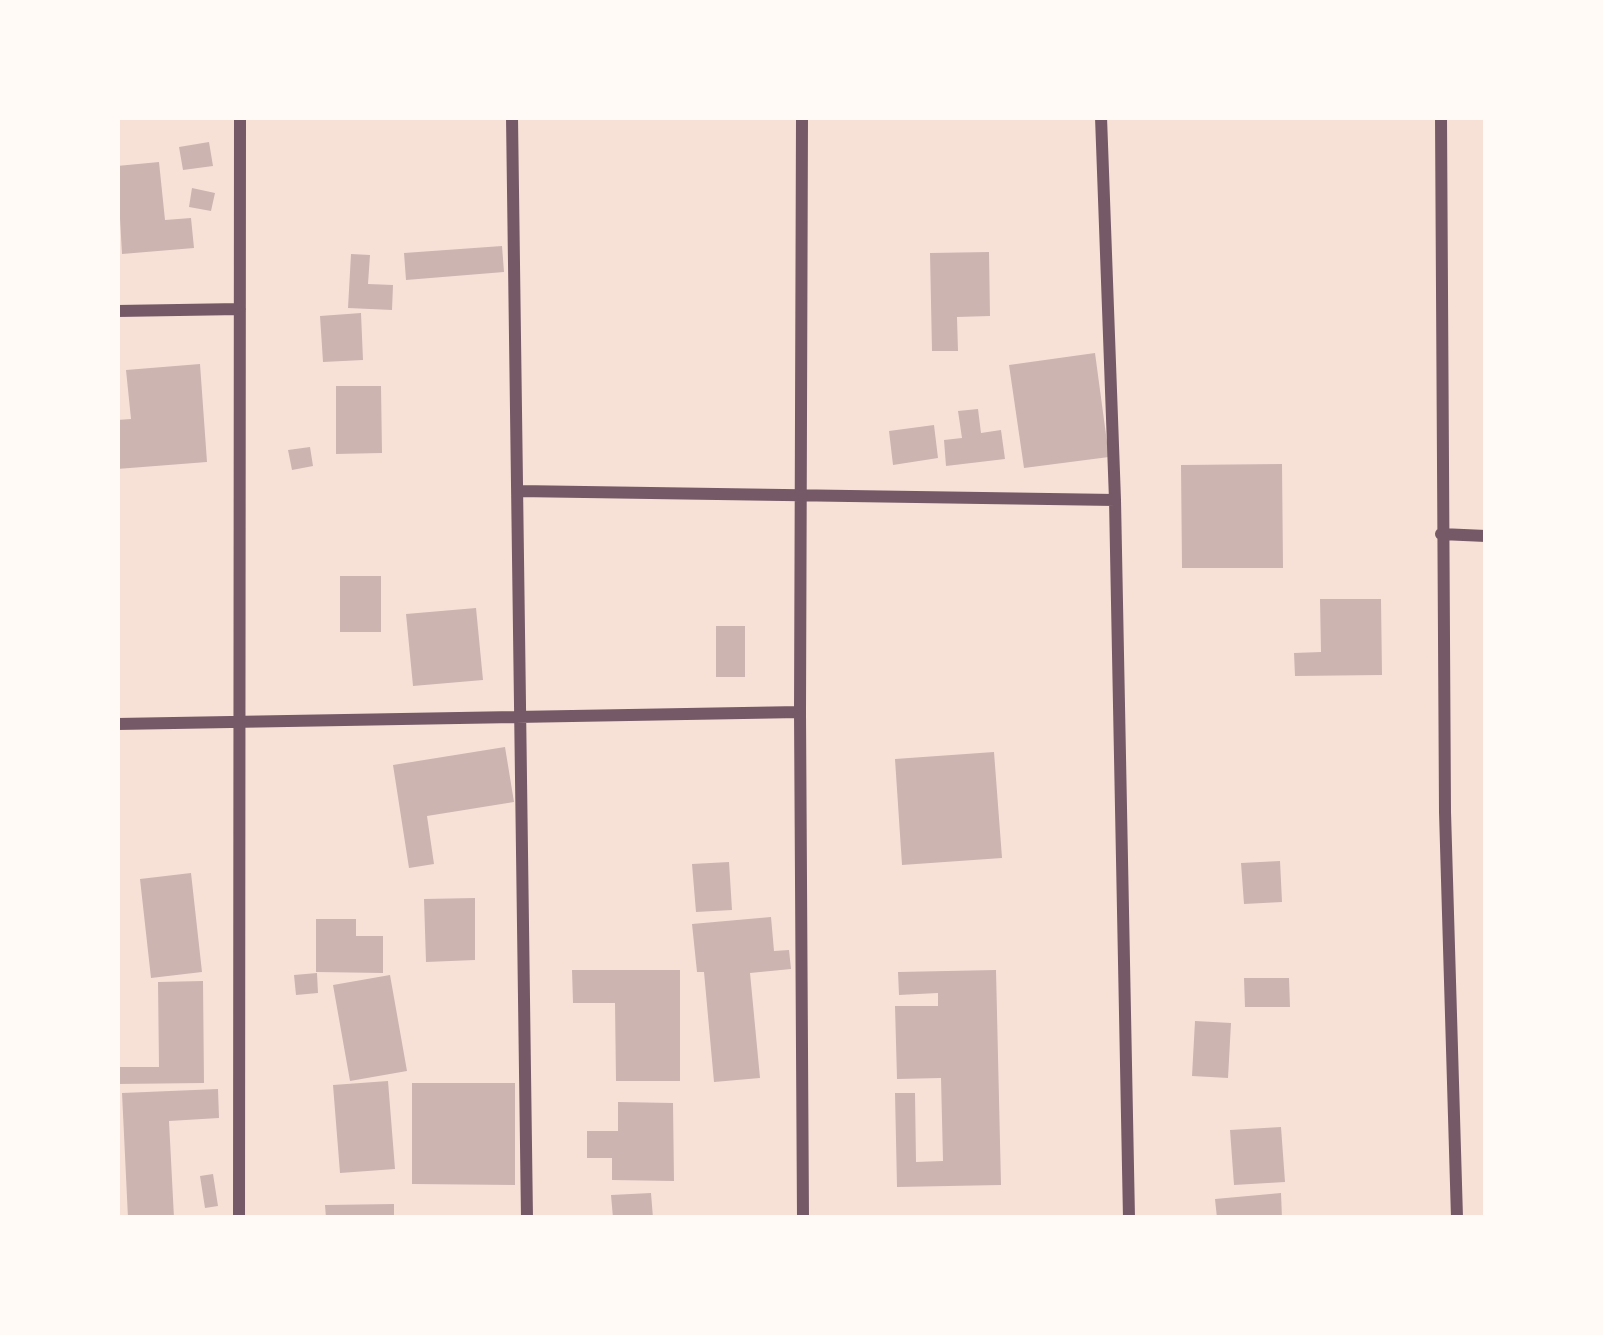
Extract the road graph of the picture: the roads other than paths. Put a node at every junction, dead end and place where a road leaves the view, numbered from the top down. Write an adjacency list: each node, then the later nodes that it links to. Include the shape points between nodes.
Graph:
1 (240, 117): 6 (street)
2 (512, 117): 8 (street)
3 (802, 117): 9 (street)
4 (1101, 117): 10 (street)
5 (1441, 117): 11 (street)
6 (240, 309): 7 (street); 16 (street)
7 (117, 310)
8 (518, 491): 9 (street); 14 (street)
9 (801, 494): 10 (street); 13 (street)
10 (1114, 500): 20 (street)
11 (1441, 534): 12 (street); 21 (street)
12 (1486, 536)
13 (800, 712): 14 (street); 19 (street)
14 (518, 716): 16 (street); 18 (street)
15 (117, 724): 16 (street)
16 (240, 725): 17 (street)
17 (239, 1218)
18 (526, 1218)
19 (803, 1218)
20 (1129, 1218)
21 (1457, 1218)

